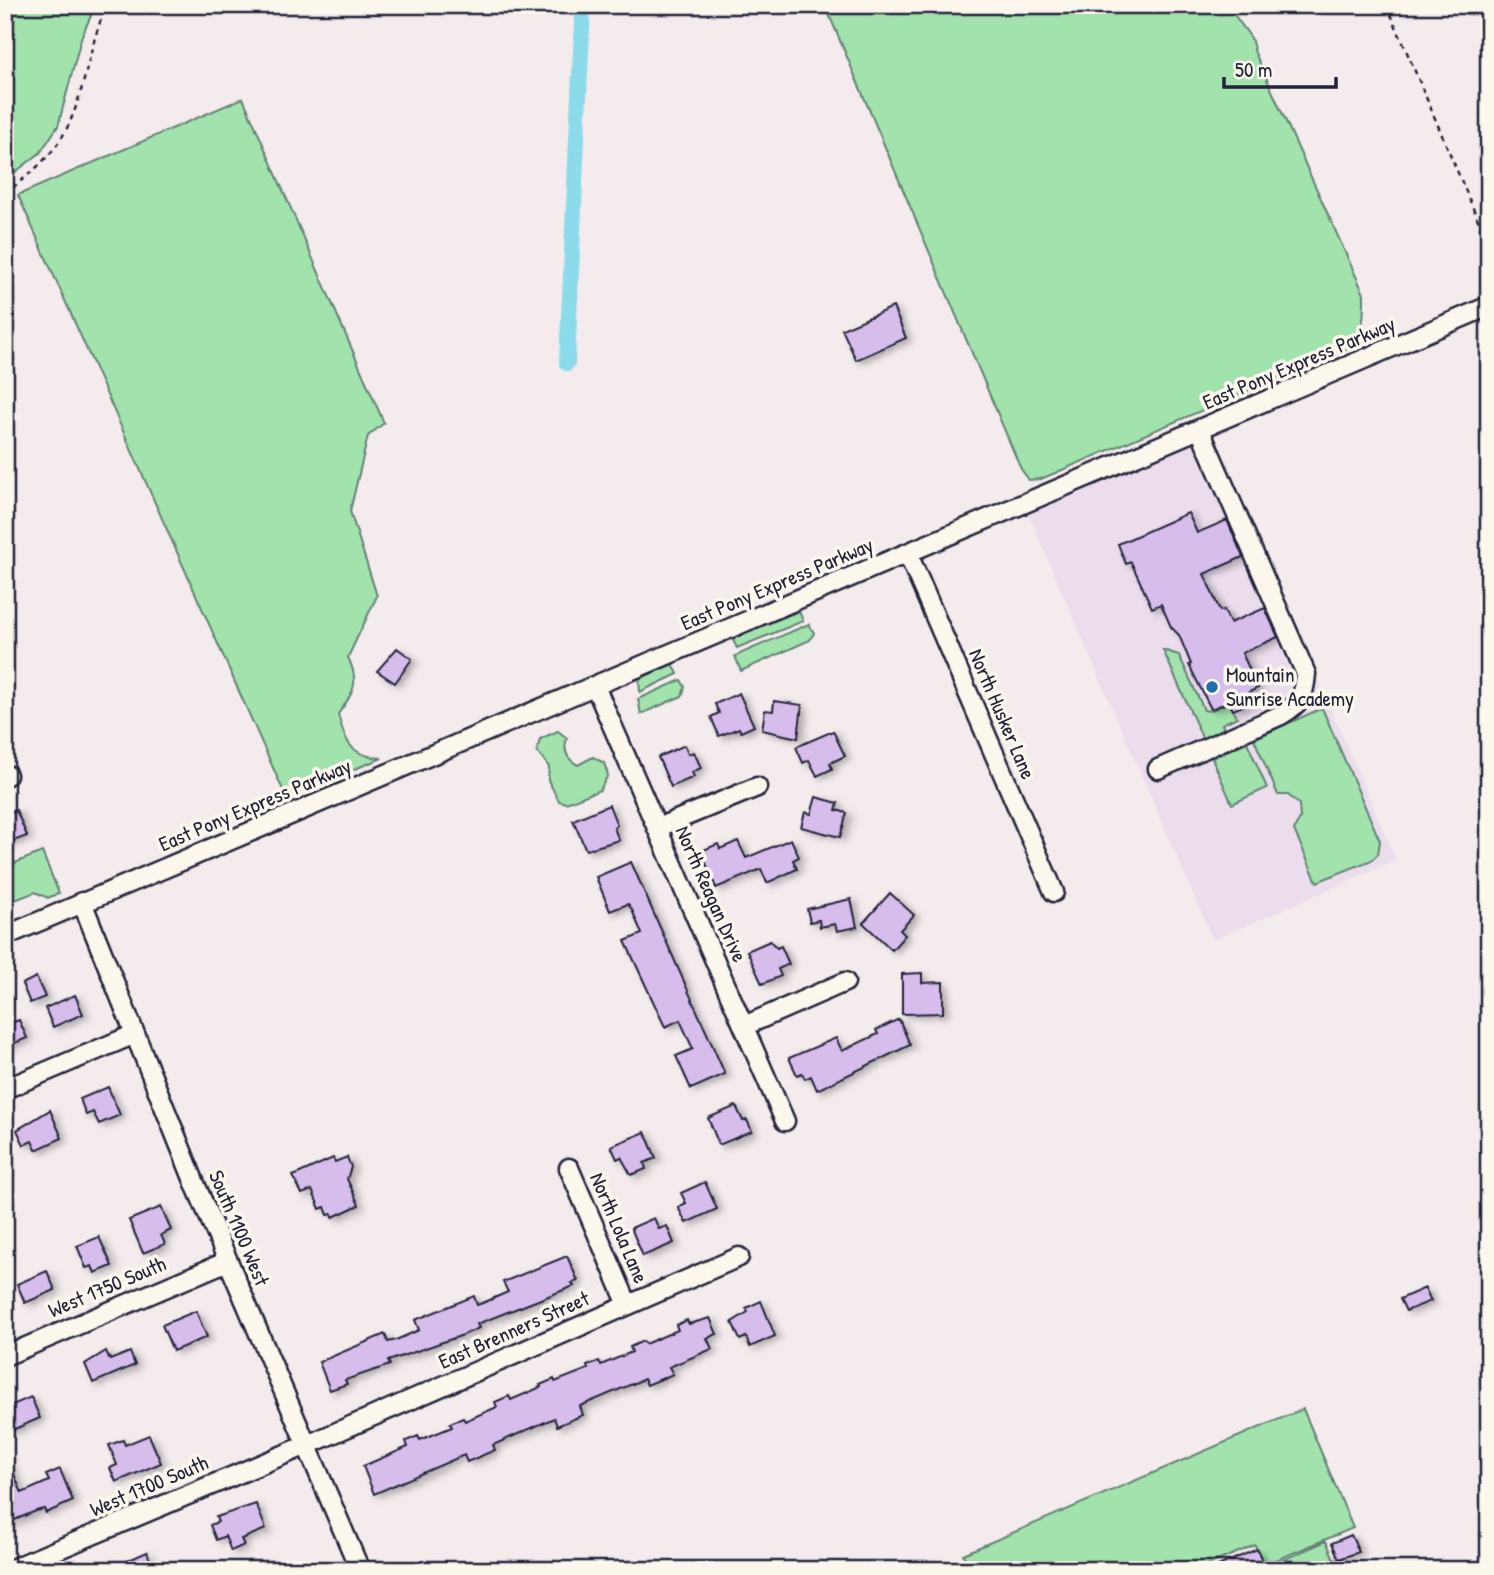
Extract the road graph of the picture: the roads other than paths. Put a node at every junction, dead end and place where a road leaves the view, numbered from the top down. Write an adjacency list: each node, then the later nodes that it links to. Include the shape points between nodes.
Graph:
1 (1489, 306): 2 (street, East Pony Express Parkway)
2 (1200, 430): 3 (street, East Pony Express Parkway); 5 (street, via 1306,674 1305,688 1298,705 1281,715)
3 (908, 554): 4 (street, East Pony Express Parkway); 8 (street, North Husker Lane)
4 (595, 686): 7 (street, North Reagan Drive); 9 (street, East Pony Express Parkway)
5 (1158, 769)
6 (757, 787): 7 (street)
7 (657, 828): 12 (street, North Reagan Drive)
8 (1054, 892)
9 (82, 902): 10 (street, East Pony Express Parkway); 13 (street, South 1100 West)
10 (5, 936)
11 (845, 982): 12 (street)
12 (744, 1026): 15 (street, North Reagan Drive)
13 (135, 1034): 14 (street); 18 (street, South 1100 West)
14 (5, 1089)
15 (785, 1121)
16 (569, 1168): 19 (street, North Lola Lane)
17 (738, 1257): 19 (street, East Brenners Street)
18 (228, 1261): 20 (street, West 1750 South); 21 (street, South 1100 West)
19 (628, 1305): 21 (street, East Brenners Street)
20 (5, 1356)
21 (307, 1445): 22 (street, West 1700 South); 23 (street, South 1100 West)
22 (9, 1570)
23 (360, 1570)

